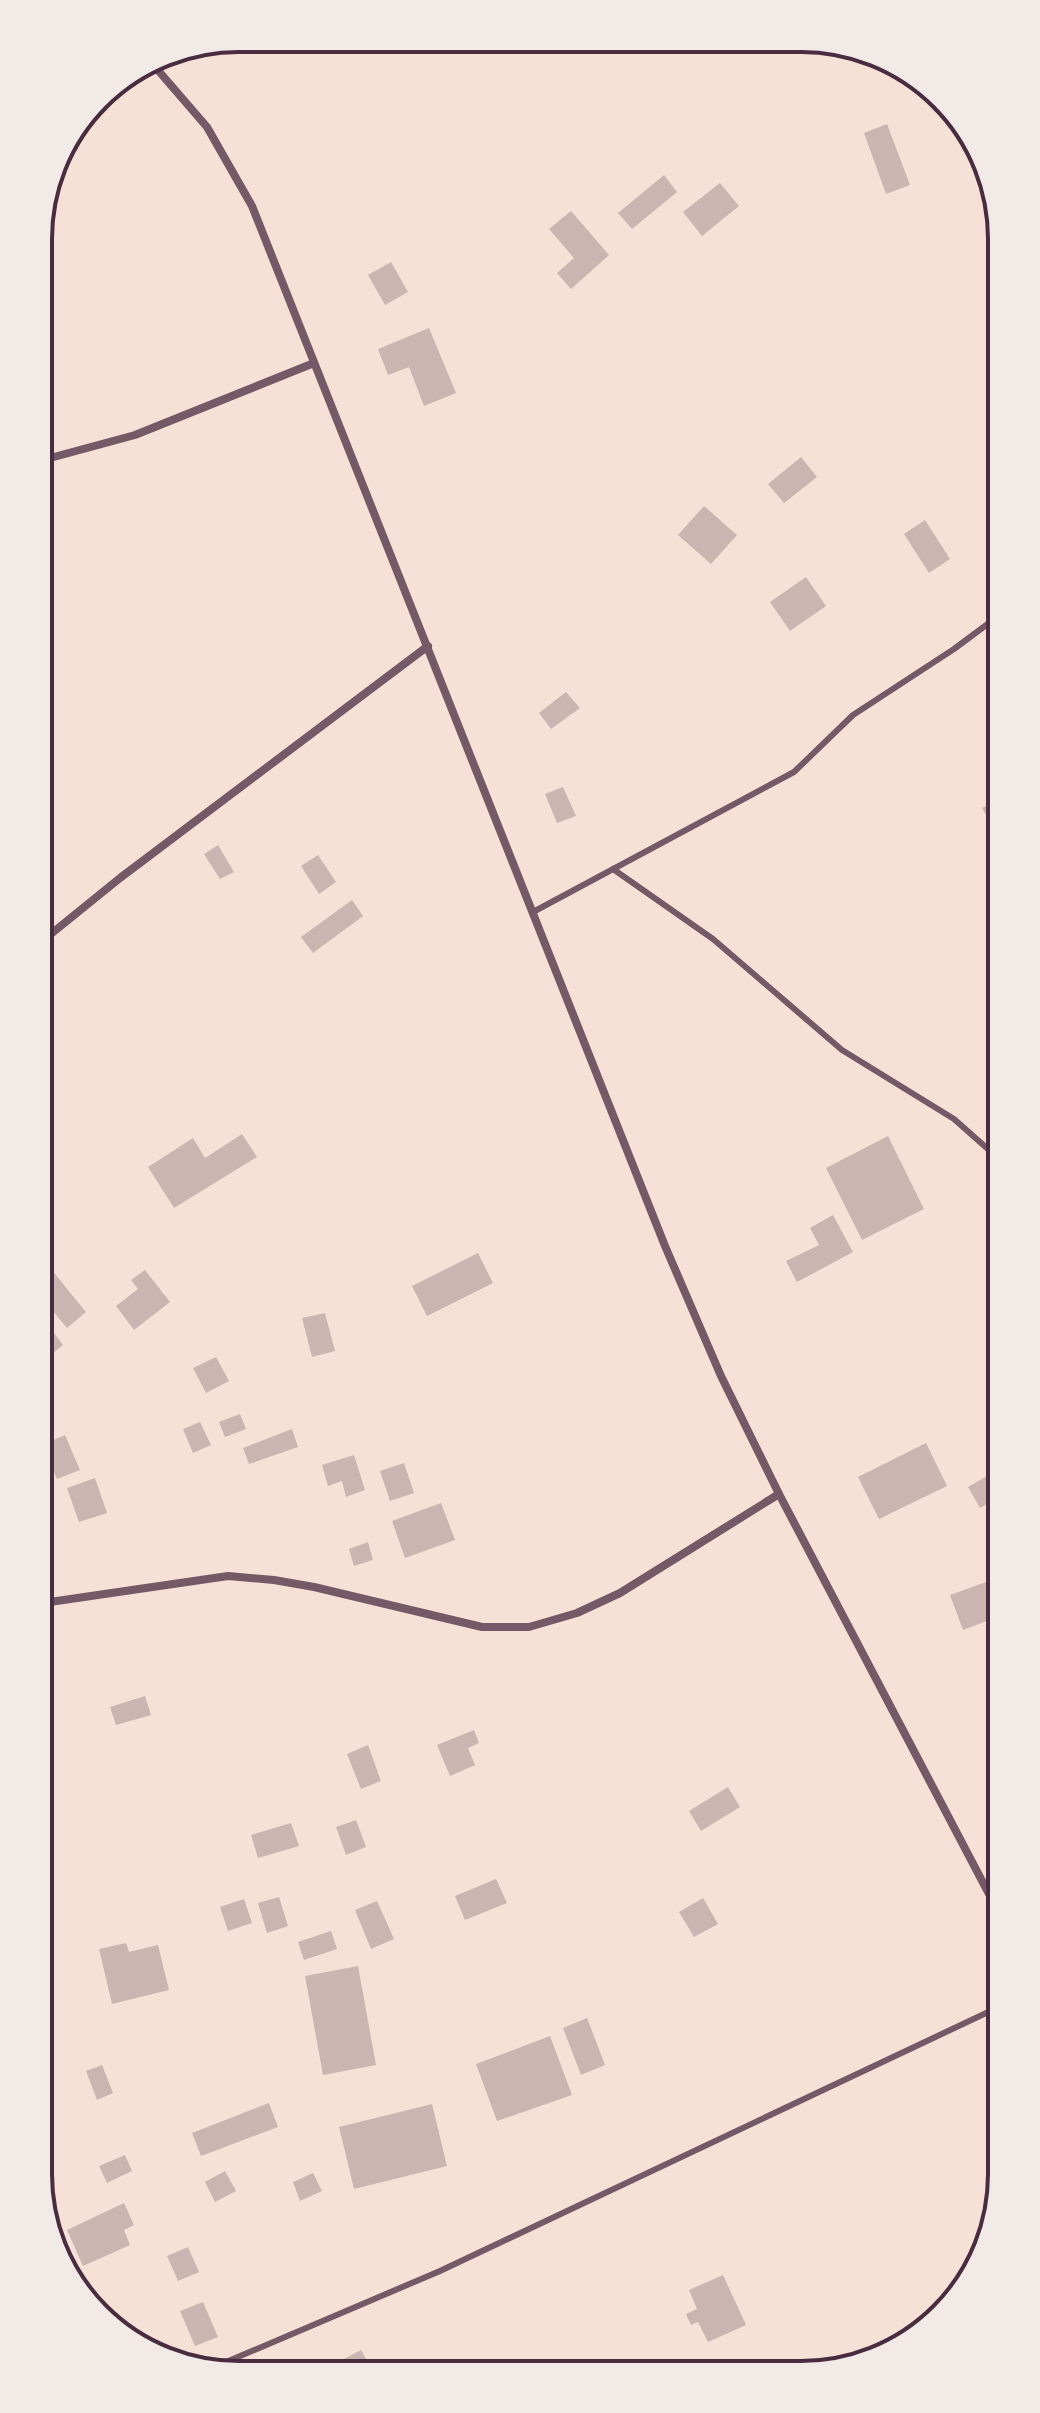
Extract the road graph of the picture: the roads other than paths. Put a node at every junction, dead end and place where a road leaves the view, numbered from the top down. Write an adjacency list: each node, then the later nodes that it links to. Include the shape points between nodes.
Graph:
1 (158, 71): 2 (street, via 207,127 252,206)
2 (314, 363): 3 (street, via 135,435); 5 (street)
3 (52, 457)
4 (988, 624): 6 (lane, via 853,715 794,772)
5 (428, 646): 7 (street); 8 (street)
6 (613, 869): 7 (lane); 9 (lane, via 713,939 842,1050 954,1119)
7 (533, 912): 10 (street, via 678,1275)
8 (52, 933)
9 (988, 1149)
10 (779, 1494): 11 (street, via 620,1593 529,1627 482,1627 314,1587 228,1576); 12 (street)
11 (52, 1602)
12 (988, 1892)
13 (988, 2012): 14 (lane, via 440,2271)
14 (228, 2361)

